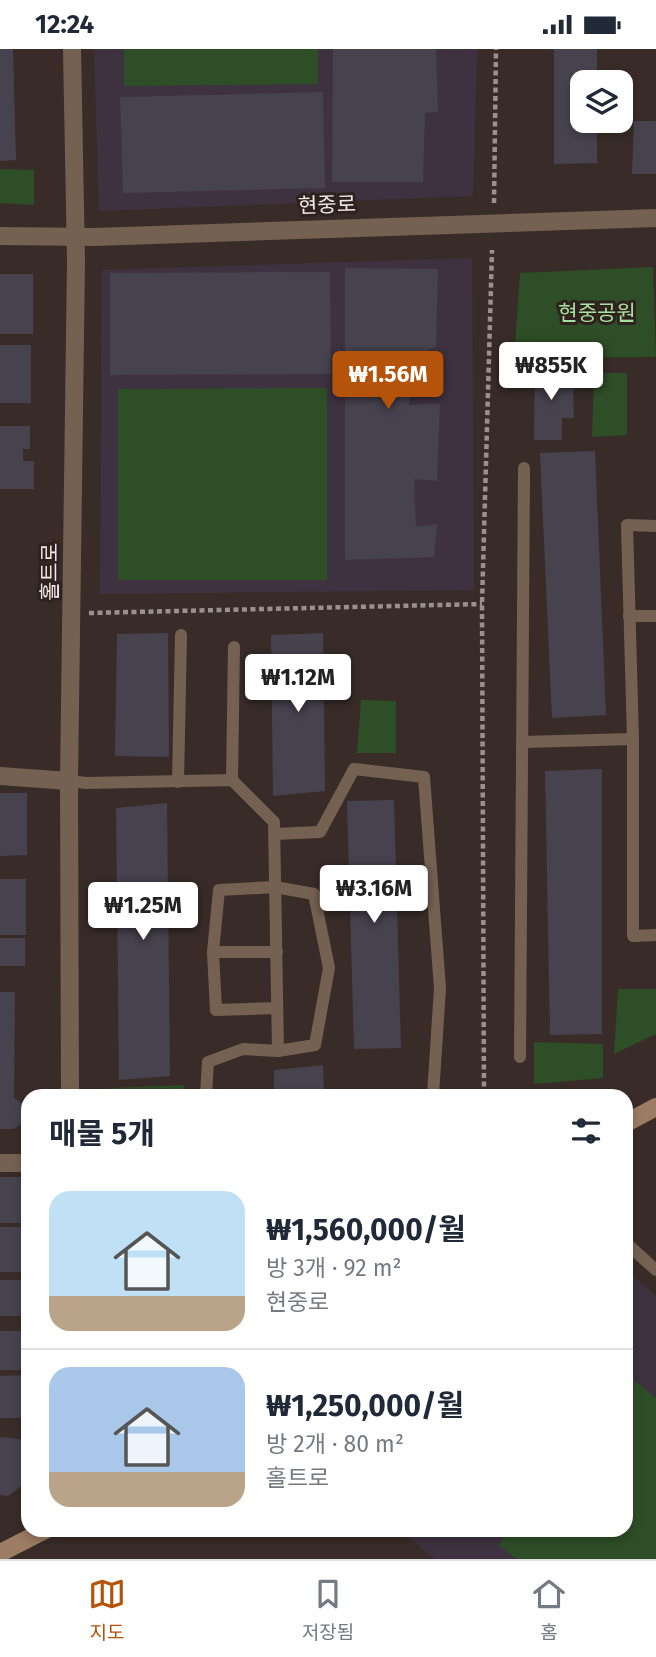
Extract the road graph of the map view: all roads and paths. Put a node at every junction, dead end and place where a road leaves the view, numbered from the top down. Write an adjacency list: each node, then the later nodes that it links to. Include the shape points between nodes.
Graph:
1 (72, 49): 6 (street, 홀트로)
2 (496, 49): 3 (path)
3 (495, 203)
4 (656, 218): 6 (street, 현중로)
5 (0, 236): 6 (street, 현중로)
6 (76, 236): 20 (street, 홀트로)
7 (492, 250): 10 (path)
8 (524, 468): 17 (lane)
9 (656, 526): 12 (lane, via 627,526)
10 (482, 604): 11 (path); 33 (path)
11 (88, 613)
12 (629, 616): 13 (lane); 16 (lane)
13 (656, 616)
14 (181, 635): 21 (lane)
15 (234, 647): 19 (lane)
16 (634, 739): 17 (lane); 24 (lane, via 633,936)
17 (523, 742): 29 (lane)
18 (0, 776): 20 (street)
19 (232, 780): 21 (lane); 22 (lane, via 274,822)
20 (69, 781): 21 (lane); 30 (street, 홀트로)
21 (178, 782)
22 (275, 835): 23 (lane); 32 (lane, via 320,832 354,769 424,777 440,988)
23 (275, 887): 25 (lane); 26 (lane, via 219,890); 28 (lane, via 314,894 329,968 315,1045)
24 (656, 935)
25 (276, 952): 26 (lane); 27 (lane)
26 (213, 953): 27 (lane, via 216,1010)
27 (277, 1008): 28 (lane)
28 (278, 1051): 31 (lane, via 243,1049 208,1062)
29 (520, 1057)
30 (70, 1089)
31 (206, 1089)
32 (433, 1089)
33 (484, 1089)
34 (656, 1107): 35 (main road)
35 (633, 1119)
36 (0, 1163): 37 (street)
37 (21, 1163)
38 (633, 1249): 39 (lane)
39 (656, 1270)
40 (31, 1537): 41 (main road)
41 (0, 1553)

